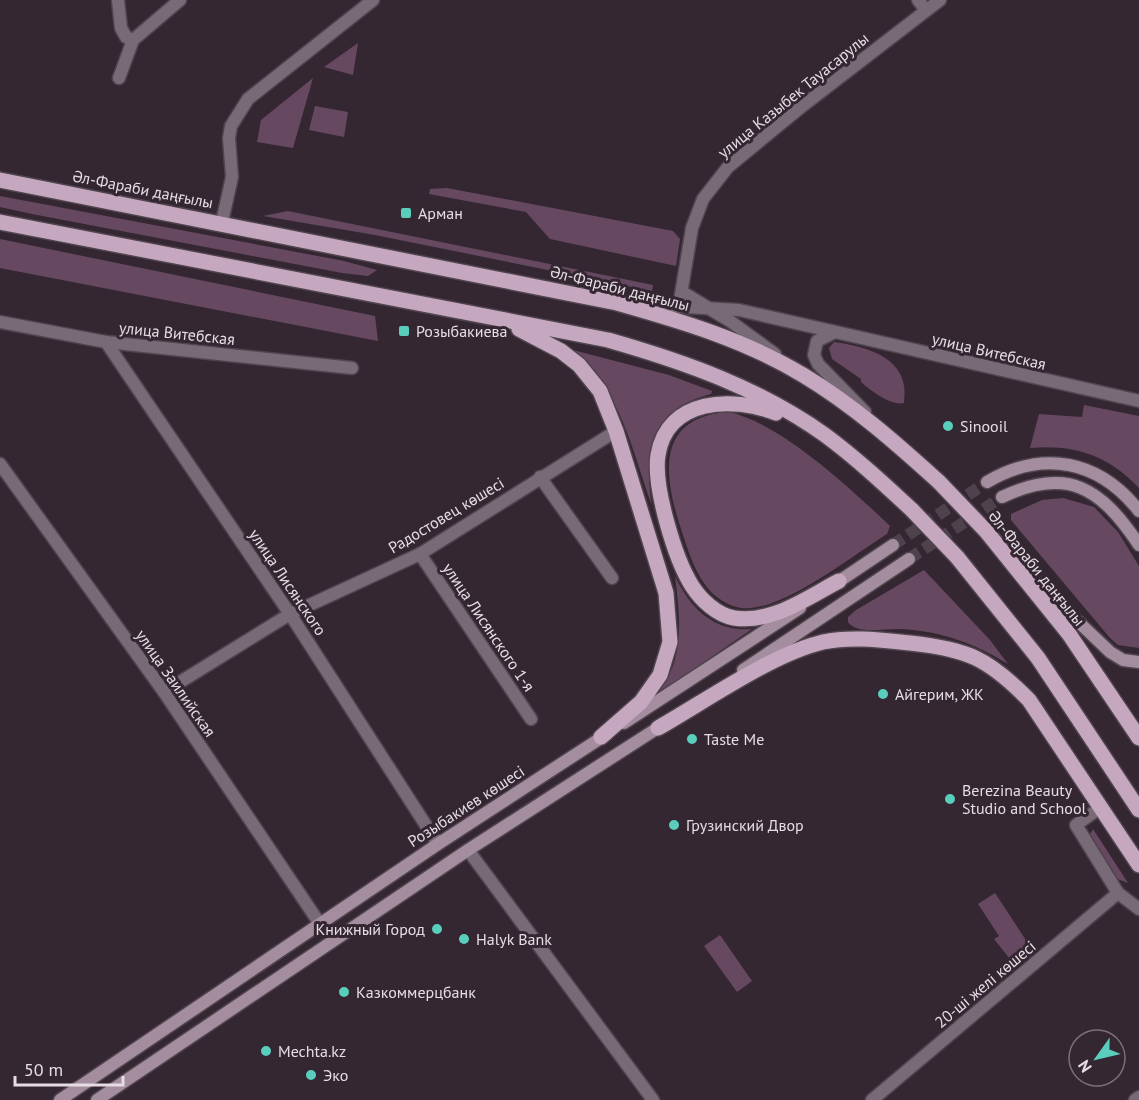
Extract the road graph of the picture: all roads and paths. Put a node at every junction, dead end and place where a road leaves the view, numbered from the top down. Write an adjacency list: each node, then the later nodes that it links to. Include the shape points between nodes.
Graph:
1 (118, 0): 6 (street, via 121,28)
2 (180, 0): 6 (street)
3 (373, 0): 9 (street, via 248,99 231,126 232,177)
4 (940, 0): 5 (street, улица Казыбек Тауасарулы)
5 (922, 5): 11 (street, улица Казыбек Тауасарулы, via 728,167 703,199 692,228)
6 (133, 40): 7 (street)
7 (119, 78)
8 (0, 180): 9 (main road, Әл-Фараби даңғылы)
9 (222, 222): 12 (main road, Әл-Фараби даңғылы)
10 (2, 223): 15 (main road)
11 (682, 292): 13 (street, улица Казыбек Тауасарулы); 14 (street)
12 (617, 303): 13 (street, улица Витебская); 20 (main road, Әл-Фараби даңғылы, via 684,321 745,345)
13 (679, 306): 14 (street, улица Витебская)
14 (709, 308): 17 (street, улица Витебская, via 739,310); 20 (street)
15 (502, 321): 22 (main road, via 561,351 579,365 600,392); 23 (main road, via 608,340 671,358 729,380 783,408)
16 (0, 322): 18 (street, улица Витебская)
17 (833, 333): 21 (street, улица Витебская); 24 (street, via 817,340 814,355 818,364)
18 (106, 342): 19 (street, улица Витебская); 37 (street, улица Лисянского)
19 (352, 368)
20 (802, 374): 24 (main road, Әл-Фараби даңғылы)
21 (1139, 400)
22 (616, 431): 26 (street, Радостовец көшесі); 42 (main road, via 666,592 670,642 666,660 651,689)
23 (825, 436): 36 (main road, via 768,409 728,402 702,405 688,412 665,436 658,453 657,472 686,575 703,600 717,611 747,619 766,616); 45 (main road, bridge, via 912,510 957,557 1038,657)
24 (894, 441): 30 (main road, Әл-Фараби даңғылы, bridge)
25 (0, 464): 39 (street, улица Заилийская)
26 (540, 477): 33 (street, Радостовец көшесі); 35 (street)
27 (987, 482): 29 (main road, via 1033,464 1073,465 1113,484)
28 (1002, 497): 32 (main road, via 1036,483 1077,487 1101,499 1115,512)
29 (1139, 511)
30 (986, 531): 38 (main road, via 1094,639 1124,660); 43 (main road, Әл-Фараби даңғылы, via 1069,634)
31 (893, 545): 36 (main road, Розыбакиев көшесі)
32 (1139, 545)
33 (420, 554): 37 (street, Радостовец көшесі); 40 (street, улица Лисянского 1-я)
34 (909, 559): 41 (main road)
35 (612, 578)
36 (839, 581): 42 (main road, Розыбакиев көшесі)
37 (291, 614): 39 (street, Радостовец көшесі); 46 (street, улица Лисянского)
38 (1139, 662)
39 (164, 692): 51 (street, улица Заилийская)
40 (531, 719)
41 (658, 728): 44 (main road, via 803,648 848,639 939,646 983,660 1006,677 1029,700); 47 (main road)
42 (601, 737): 46 (main road, Розыбакиев көшесі)
43 (1139, 738)
44 (1101, 807): 48 (main road); 49 (street, via 1076,825)
45 (1139, 810)
46 (438, 844): 51 (main road, Розыбакиев көшесі)
47 (468, 850): 54 (main road); 55 (street)
48 (1139, 865)
49 (1118, 893): 50 (street); 56 (street, 20-ші желі көшесі)
50 (1139, 909)
51 (320, 924): 53 (main road, Розыбакиев көшесі)
52 (1139, 1097): 57 (street)
53 (60, 1100)
54 (97, 1100)
55 (652, 1100)
56 (872, 1100)
57 (1135, 1100)

